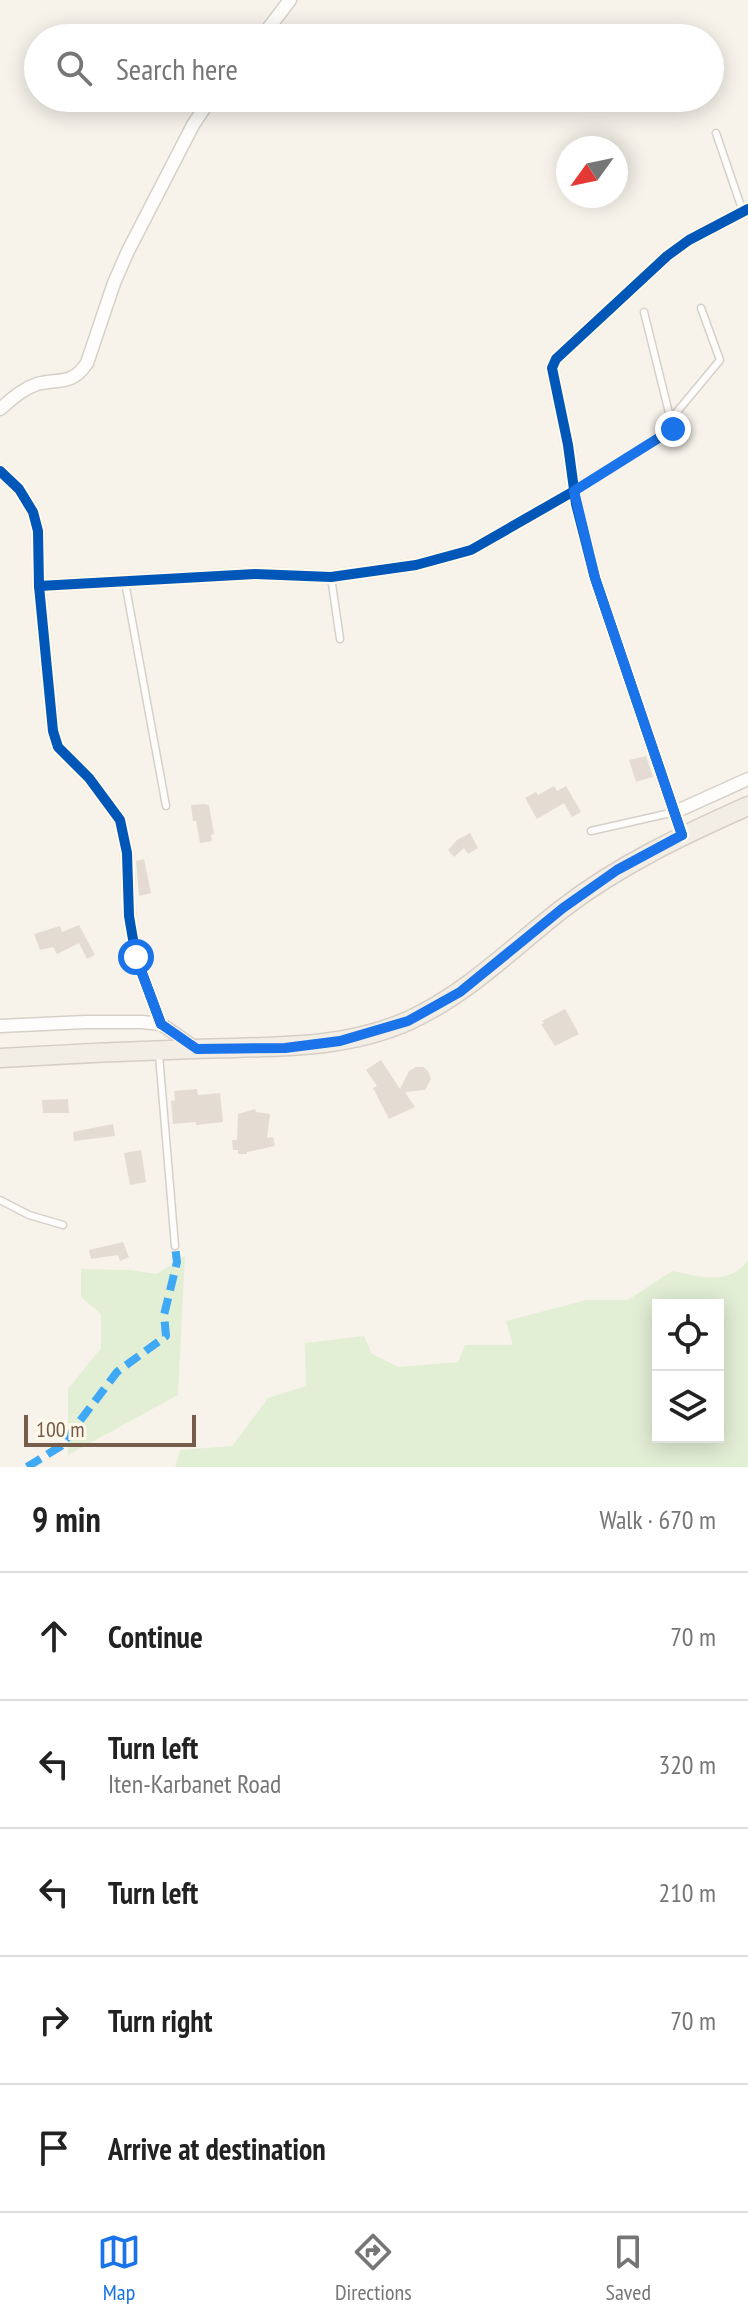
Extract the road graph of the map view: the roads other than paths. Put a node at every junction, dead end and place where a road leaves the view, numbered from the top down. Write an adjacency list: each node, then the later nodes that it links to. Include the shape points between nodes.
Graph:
1 (290, 0): 2 (street)
2 (272, 24)
3 (202, 112): 8 (street, via 128,251 82,371 67,380 37,384)
4 (716, 133): 5 (lane)
5 (745, 211): 11 (street, via 667,256 556,359 552,375)
6 (701, 308): 9 (lane, via 720,360)
7 (644, 312): 9 (lane)
8 (0, 409)
9 (671, 419): 11 (lane, via 673,429)
10 (0, 471): 14 (street, via 33,512)
11 (574, 491): 12 (street, via 471,550 416,565); 19 (street, via 595,578)
12 (331, 577): 13 (street, via 255,574); 15 (lane)
13 (125, 582): 14 (street); 17 (lane)
14 (39, 586): 22 (street, via 53,731 58,747 120,820 136,957)
15 (340, 639)
16 (748, 779): 19 (street)
17 (166, 806)
18 (748, 806): 21 (main road)
19 (675, 812): 20 (lane); 21 (street)
20 (591, 831)
21 (682, 835): 24 (main road, via 606,878 460,992 408,1021 340,1041)
22 (161, 1024): 23 (street); 24 (street)
23 (0, 1026)
24 (197, 1049): 25 (main road)
25 (159, 1050): 26 (main road); 29 (lane)
26 (0, 1058)
27 (0, 1200): 28 (lane)
28 (63, 1225)
29 (175, 1246)

